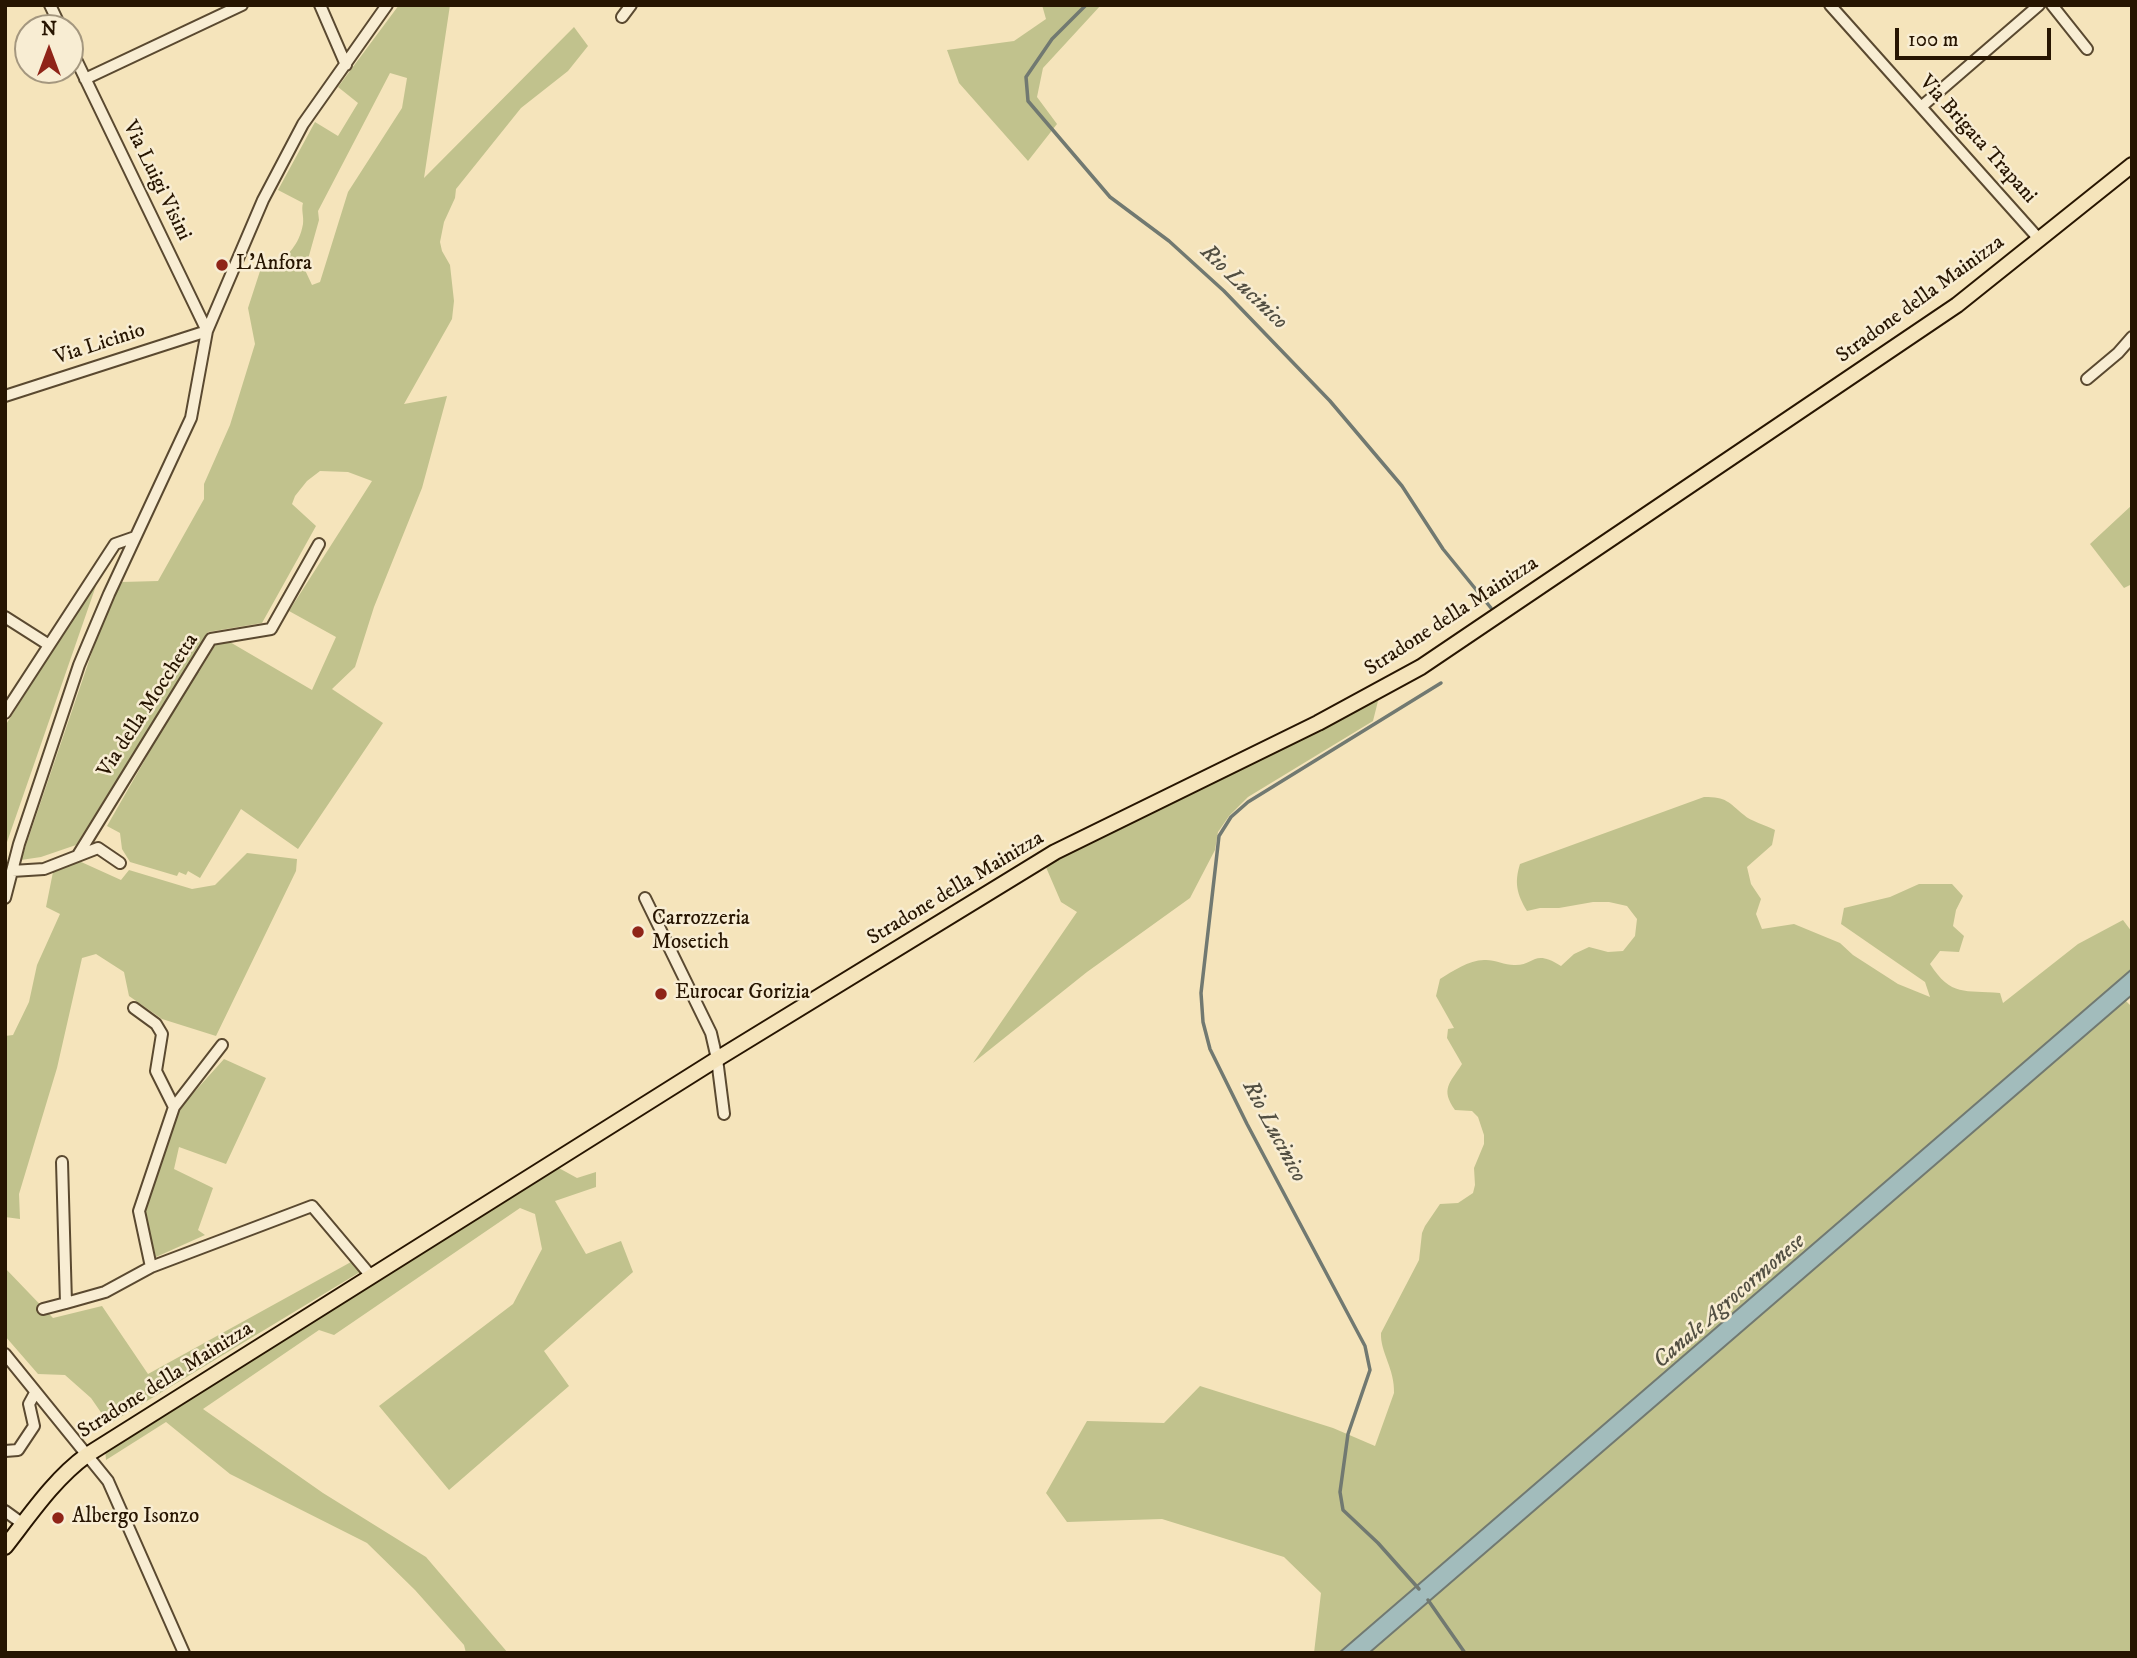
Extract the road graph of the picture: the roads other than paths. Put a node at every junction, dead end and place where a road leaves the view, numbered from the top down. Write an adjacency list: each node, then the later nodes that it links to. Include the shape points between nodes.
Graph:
1 (242, 5): 11 (street)
2 (320, 5): 10 (street)
3 (387, 5): 10 (street)
4 (631, 5): 8 (street)
5 (1830, 5): 12 (street, Via Brigata Trapani)
6 (2039, 5): 12 (street)
7 (2052, 5): 9 (street)
8 (622, 17)
9 (2087, 49)
10 (346, 65): 15 (street, via 303,124 269,189)
11 (85, 79): 15 (street, Via Luigi Visini)
12 (1921, 107): 14 (street, Via Brigata Trapani)
13 (2132, 164): 14 (main road, Stradone della Mainizza)
14 (2039, 239): 31 (main road, Stradone della Mainizza, via 1957,305 1421,667 1318,723 1055,852)
15 (207, 331): 18 (street, Via Licinio); 19 (street, via 191,418)
16 (2132, 337): 17 (street)
17 (2087, 379)
18 (5, 396)
19 (135, 537): 22 (street, via 115,544); 26 (street, via 79,665)
20 (319, 544): 24 (street, Via della Mocchetta, via 271,629 211,639)
21 (5, 617): 22 (street)
22 (49, 645): 23 (street)
23 (5, 713)
24 (78, 855): 25 (street, via 98,848); 26 (street, via 44,869)
25 (120, 863)
26 (12, 871): 27 (street)
27 (5, 898)
28 (645, 898): 31 (street, via 711,1033)
29 (134, 1008): 32 (street, via 162,1034 156,1071)
30 (222, 1045): 32 (street)
31 (718, 1059): 33 (street); 36 (main road, Stradone della Mainizza)
32 (174, 1107): 35 (street, via 139,1211)
33 (724, 1114)
34 (62, 1161): 37 (street)
35 (151, 1267): 36 (street, via 312,1206); 37 (street, via 105,1292)
36 (371, 1276): 42 (main road, Stradone della Mainizza)
37 (66, 1303): 38 (street)
38 (43, 1309)
39 (5, 1354): 40 (street)
40 (35, 1393): 41 (street, via 29,1404 34,1426 18,1450); 42 (street)
41 (5, 1451)
42 (87, 1455): 44 (main road, Stradone della Mainizza, via 72,1466); 46 (street, via 108,1481)
43 (5, 1511): 44 (street)
44 (23, 1524): 45 (main road, Stradone della Mainizza)
45 (5, 1547)
46 (184, 1653)

